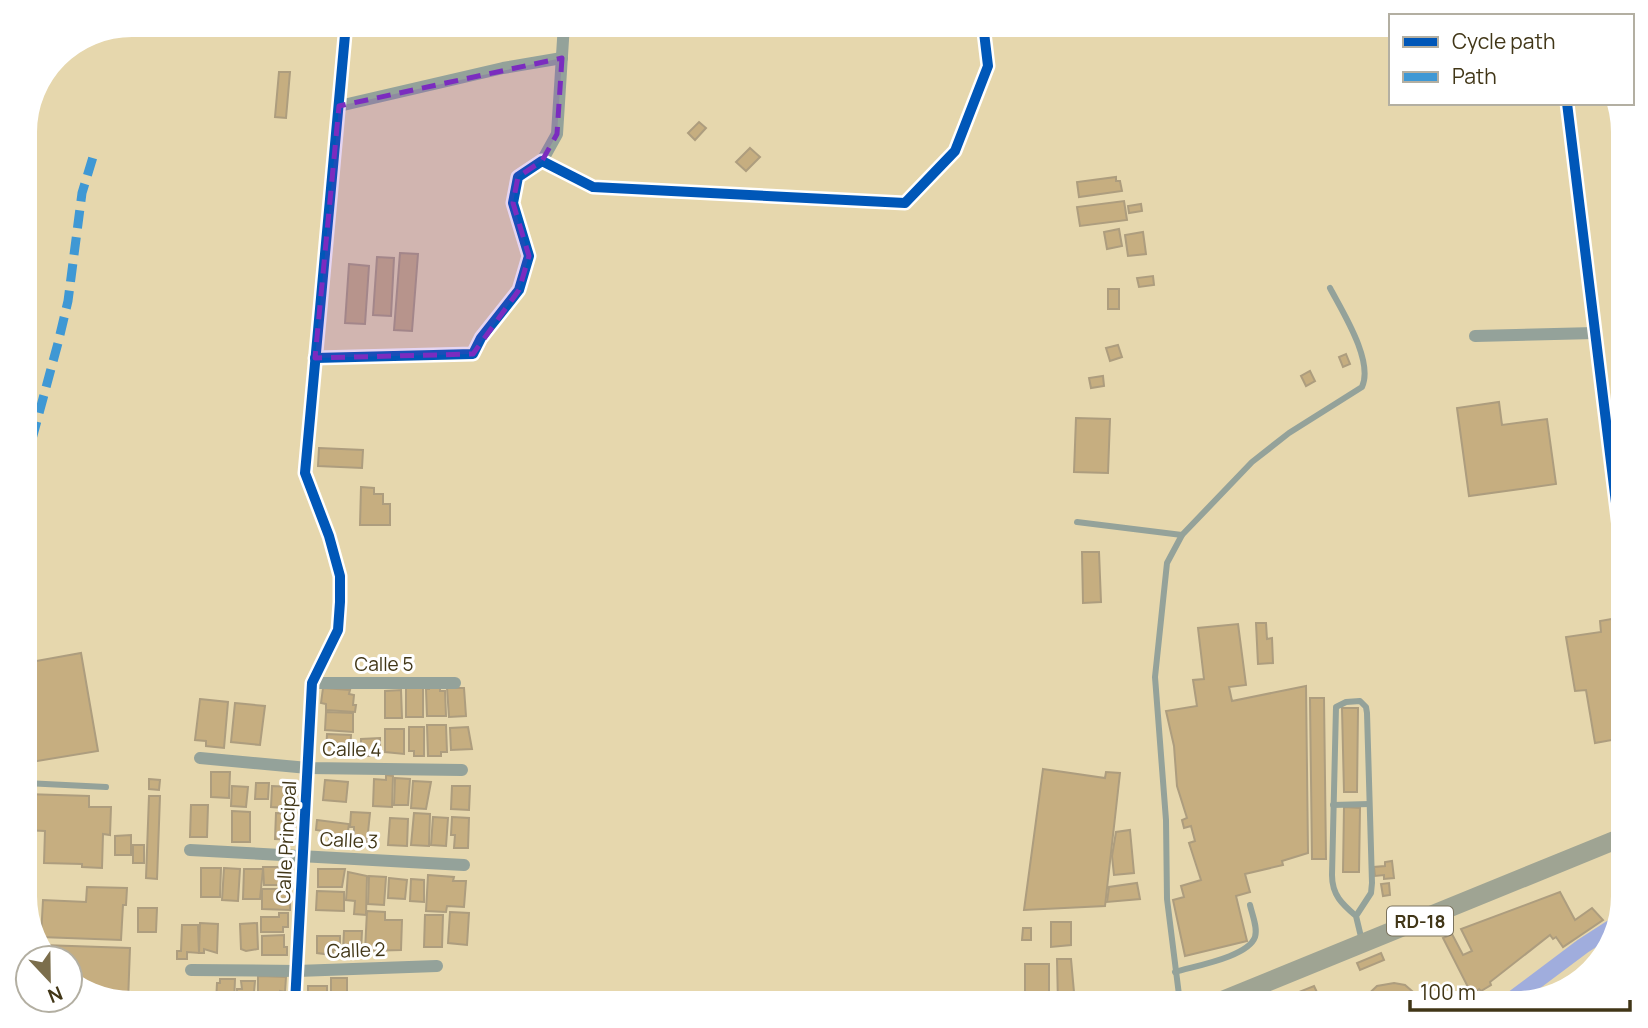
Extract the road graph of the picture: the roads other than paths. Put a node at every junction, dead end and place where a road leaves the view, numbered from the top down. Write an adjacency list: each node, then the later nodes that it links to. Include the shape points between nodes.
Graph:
1 (345, 37): 6 (street)
2 (563, 37): 4 (street)
3 (985, 37): 7 (street, via 988,66 955,151 905,203 593,187)
4 (562, 58): 6 (street); 7 (street, via 557,134)
5 (1567, 105): 9 (street)
6 (339, 106): 11 (street)
7 (542, 161): 11 (street, via 518,177 513,203 529,256 519,290 473,354)
8 (1329, 288): 14 (lane, via 1358,342 1365,376 1362,387 1252,462)
9 (1595, 333): 10 (street); 12 (street)
10 (1475, 336)
11 (315, 358): 15 (street, via 305,473 340,576 340,602 338,630)
12 (1611, 463)
13 (1077, 522): 14 (lane)
14 (1182, 535): 34 (lane, via 1167,563 1155,677)
15 (312, 683): 16 (street, Calle 5); 18 (street, Calle Principal)
16 (455, 683)
17 (200, 758): 18 (street, Calle 4)
18 (308, 768): 19 (street, Calle 4); 26 (street, Calle Principal)
19 (462, 770)
20 (37, 784): 21 (lane)
21 (106, 787)
22 (1368, 804): 23 (lane); 23 (lane, via 1367,713 1360,701 1336,707); 29 (lane, via 1371,893)
23 (1334, 805): 29 (lane, via 1332,882 1339,901)
24 (1611, 842): 30 (main road, RD-18)
25 (190, 850): 26 (street, Calle 3)
26 (303, 856): 27 (street, Calle 3); 33 (street, Calle Principal)
27 (464, 865)
28 (1250, 905): 34 (lane, via 1256,929 1250,945)
29 (1356, 916): 30 (lane)
30 (1363, 944): 37 (main road, RD-18)
31 (437, 966): 33 (street, Calle 2)
32 (191, 970): 33 (street, Calle 2)
33 (297, 971): 35 (street, Calle Principal)
34 (1175, 972): 36 (lane)
35 (296, 991)
36 (1178, 991)
37 (1246, 991)

